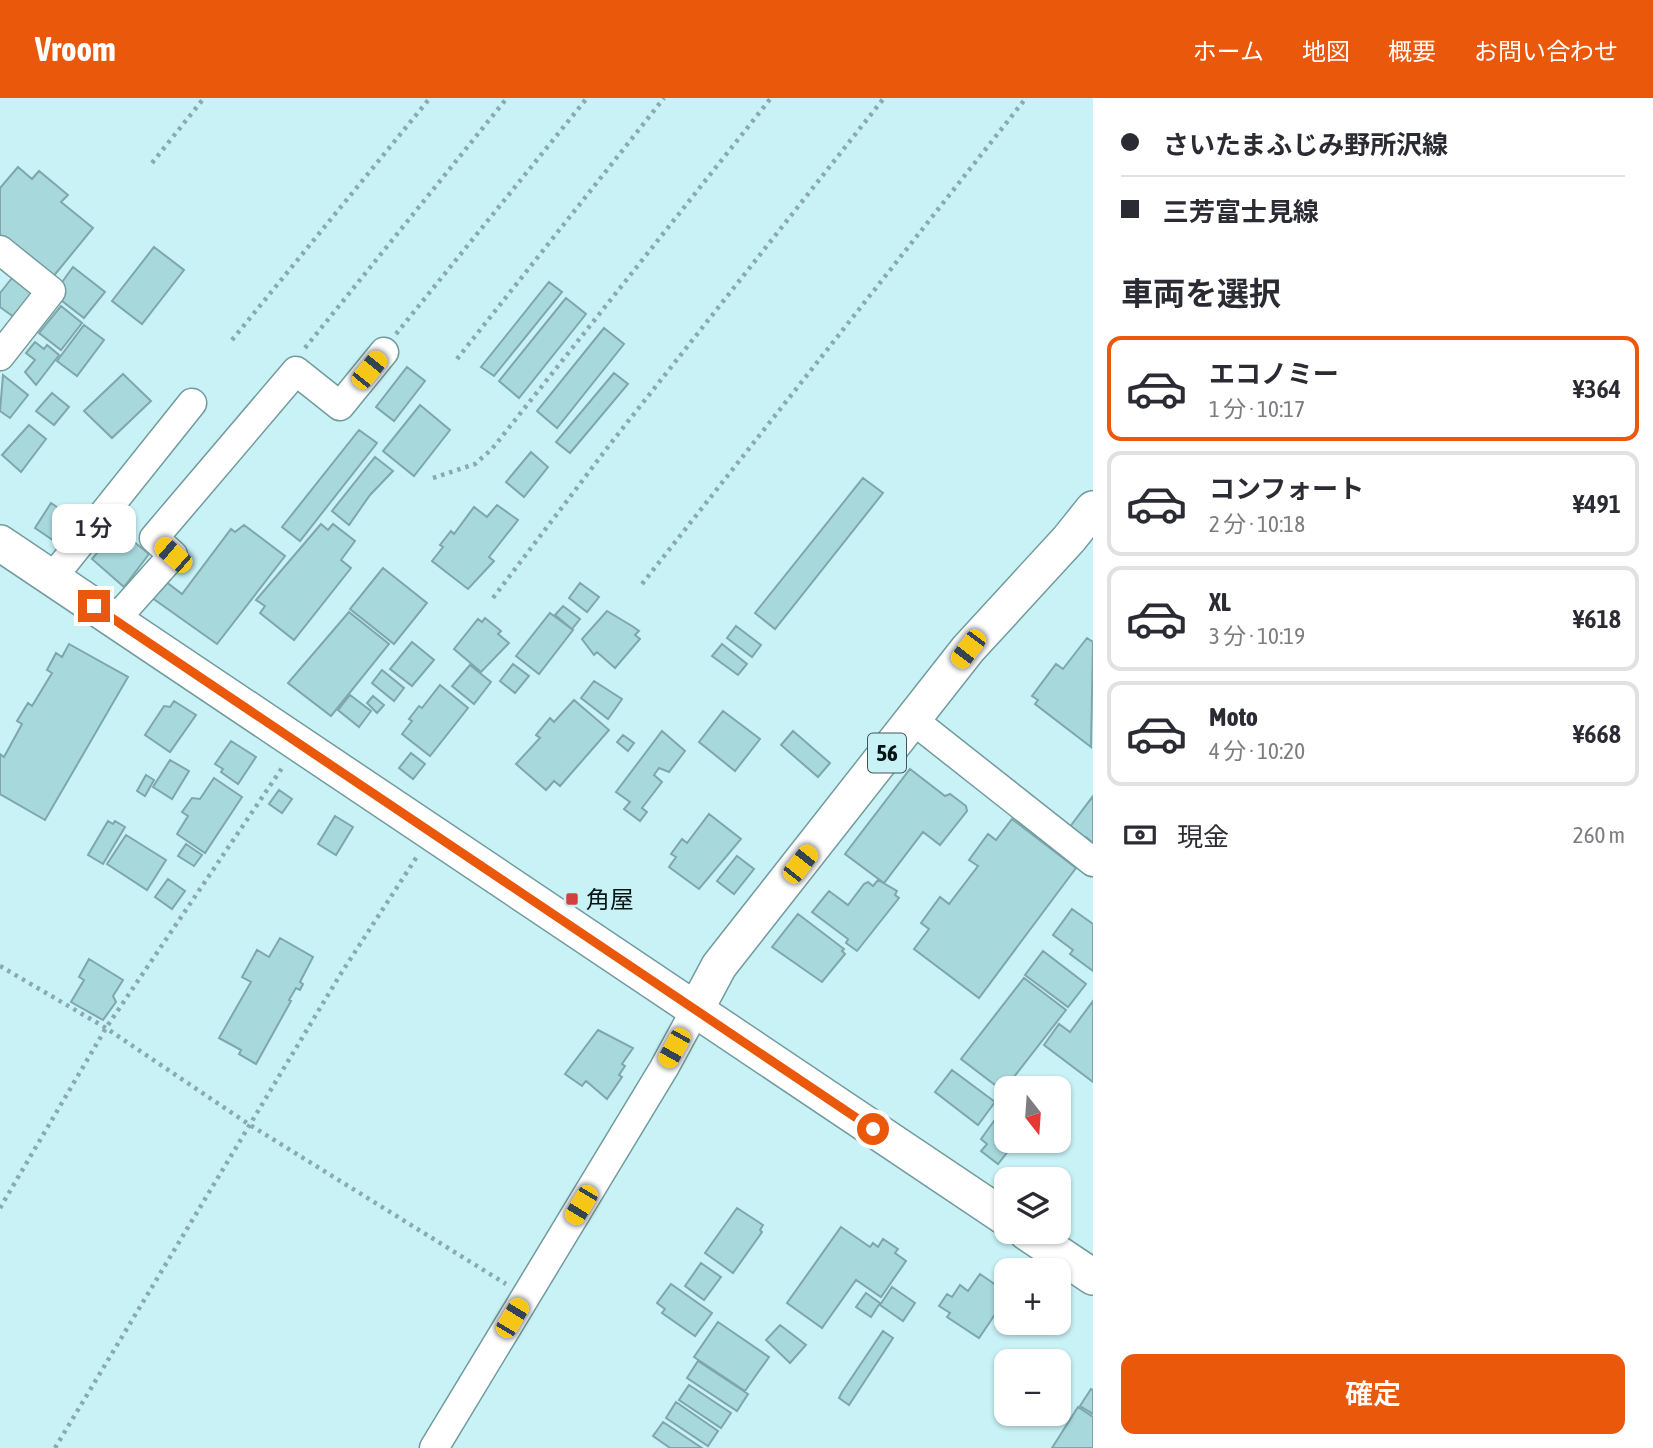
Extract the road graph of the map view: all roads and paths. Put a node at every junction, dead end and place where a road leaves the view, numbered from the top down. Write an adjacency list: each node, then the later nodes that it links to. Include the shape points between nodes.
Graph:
1 (204, 98): 9 (path)
2 (430, 98): 11 (path)
3 (507, 98): 15 (path, via 303,350)
4 (587, 98): 12 (path)
5 (664, 98): 14 (path)
6 (771, 98): 17 (path, via 492,449 475,464)
7 (884, 98): 22 (path)
8 (1026, 98): 21 (path)
9 (152, 163)
10 (0, 250): 13 (street, via 51,291)
11 (232, 340)
12 (384, 352): 15 (street, via 340,406)
13 (0, 356)
14 (457, 359)
15 (296, 371): 23 (street, via 154,538 173,555)
16 (192, 403): 20 (street)
17 (433, 478)
18 (1093, 509): 24 (main road, 56, via 968,649)
19 (0, 542): 20 (main road)
20 (53, 578): 23 (main road)
21 (642, 584)
22 (493, 597)
23 (115, 620): 25 (main road)
24 (913, 720): 27 (street); 29 (main road, 56, via 719,966)
25 (298, 743): 26 (main road); 30 (path)
26 (432, 832): 29 (main road); 31 (path)
27 (1093, 862)
28 (0, 966): 30 (path)
29 (696, 1009): 33 (main road); 36 (street)
30 (106, 1028): 31 (path); 32 (path)
31 (250, 1125): 36 (path); 37 (path)
32 (0, 1208)
33 (994, 1210)
34 (1044, 1244): 35 (main road)
35 (1093, 1277)
36 (525, 1296): 38 (street)
37 (55, 1448)
38 (434, 1448)

